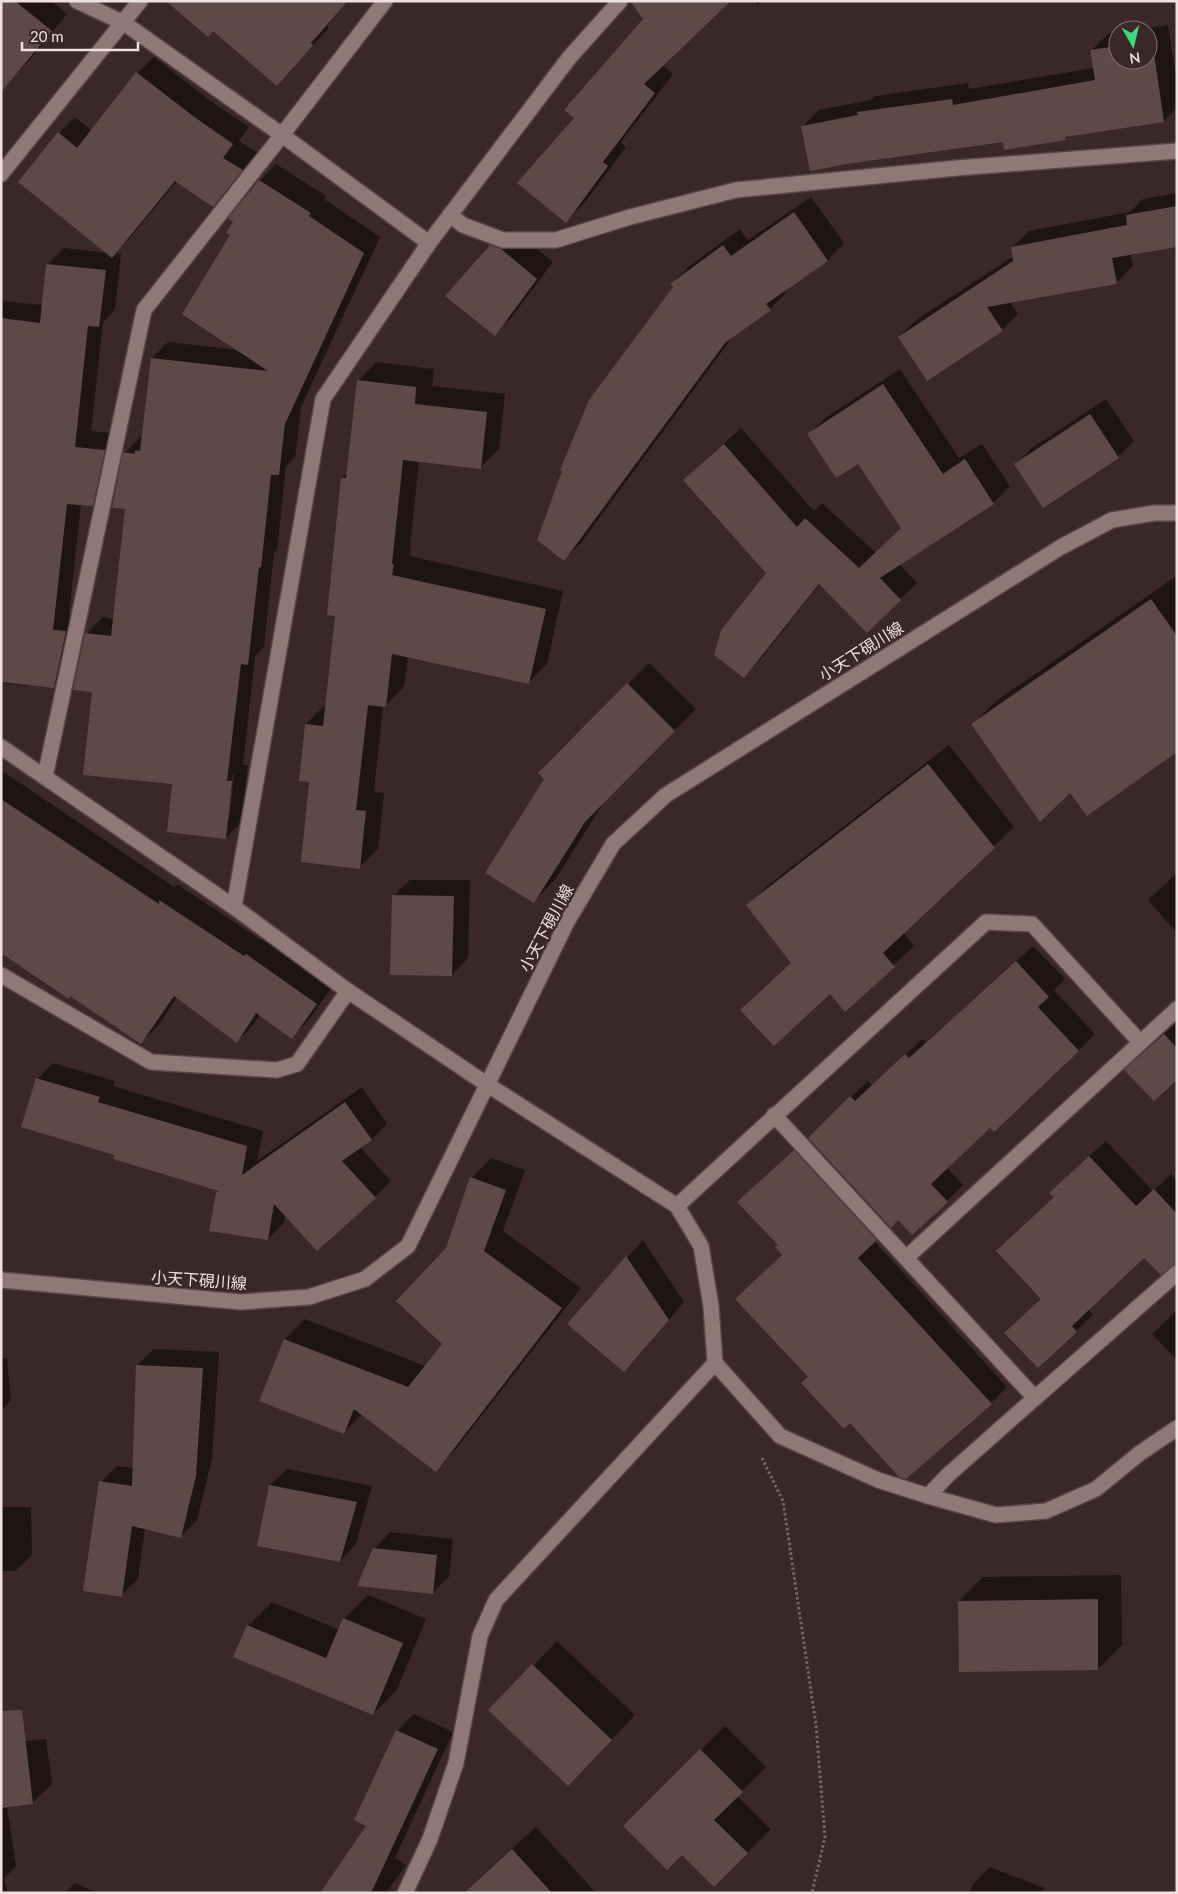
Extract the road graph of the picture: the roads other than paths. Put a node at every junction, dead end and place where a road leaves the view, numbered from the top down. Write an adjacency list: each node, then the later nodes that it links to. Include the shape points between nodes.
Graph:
1 (77, 1): 5 (street)
2 (140, 1): 5 (street)
3 (385, 1): 6 (street)
4 (620, 1): 9 (street, via 569,58)
5 (124, 23): 6 (street); 8 (street)
6 (282, 135): 10 (street); 13 (street, via 144,310)
7 (1177, 151): 9 (street, via 736,190 556,240 503,240 463,225)
8 (1, 174)
9 (450, 215): 10 (street)
10 (429, 243): 14 (street, via 323,399)
11 (1177, 512): 19 (street, 小天下硯川線, via 1112,520 1061,547 666,795 613,844 567,922)
12 (1, 747): 13 (street)
13 (45, 777): 14 (street)
14 (234, 907): 16 (street)
15 (1, 975): 16 (street, via 151,1062 277,1070 297,1064)
16 (348, 991): 19 (street)
17 (1177, 1009): 18 (street)
18 (1140, 1042): 20 (street, via 1032,924 986,922); 22 (street)
19 (488, 1085): 21 (street); 24 (street, 小天下硯川線, via 408,1246 365,1279 309,1297 241,1302)
20 (774, 1115): 21 (street); 22 (street)
21 (677, 1206): 25 (street, via 701,1246 711,1306)
22 (906, 1258): 26 (street)
23 (1177, 1273): 26 (street)
24 (1, 1280)
25 (715, 1363): 28 (street, via 780,1436 878,1480); 29 (street, via 496,1600 480,1636 456,1763 430,1839)
26 (1035, 1398): 28 (street)
27 (1177, 1428): 28 (street, via 1096,1490 1046,1511 996,1514)
28 (928, 1496)
29 (405, 1893)

